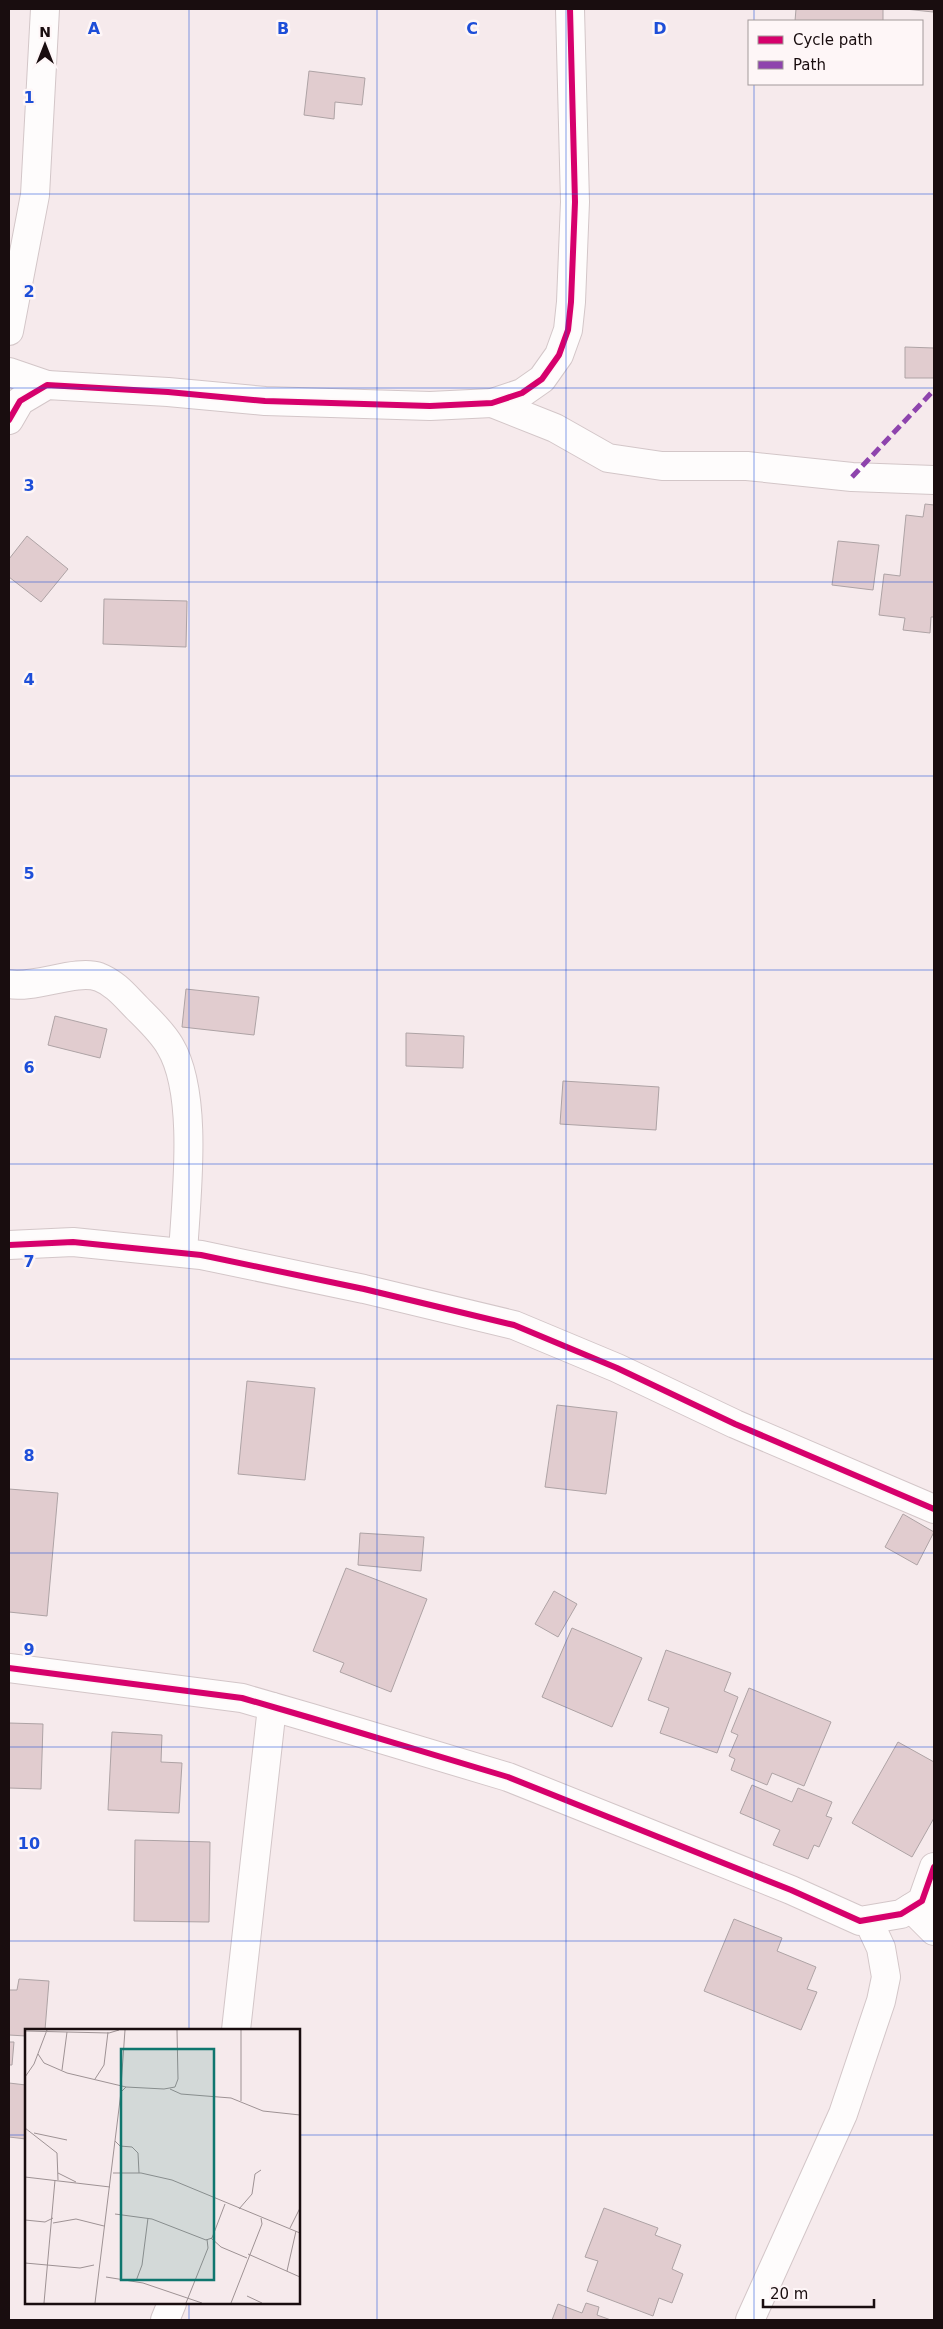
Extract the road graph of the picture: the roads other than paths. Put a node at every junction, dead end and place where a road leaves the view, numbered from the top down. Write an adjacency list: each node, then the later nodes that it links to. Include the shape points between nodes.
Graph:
1 (45, 9): 3 (street, via 34,195)
2 (570, 9): 6 (street, via 575,202 568,330 559,355 542,379 522,393)
3 (9, 331)
4 (9, 372): 5 (street)
5 (47, 385): 6 (street, via 265,401 430,406); 7 (street, via 20,401)
6 (492, 403): 8 (street, via 555,428 608,458 662,466 747,466 852,477)
7 (9, 420)
8 (934, 480)
9 (9, 984): 11 (street, via 17,986 98,976 114,984 170,1046 181,1073 187,1120)
10 (9, 1245): 11 (street, via 73,1242)
11 (183, 1253): 12 (street, via 364,1289 514,1325)
12 (934, 1509)
13 (9, 1668): 14 (street, via 242,1698)
14 (272, 1707): 17 (street, via 508,1776 860,1921); 19 (street)
15 (934, 1867): 16 (street, via 922,1901)
16 (911, 1908): 17 (street, via 901,1914); 18 (street)
17 (868, 1920): 22 (street, via 881,1948 886,1977 881,2001 843,2114)
18 (934, 1931)
19 (236, 2029)
20 (172, 2304): 21 (street)
21 (165, 2320)
22 (750, 2320)

